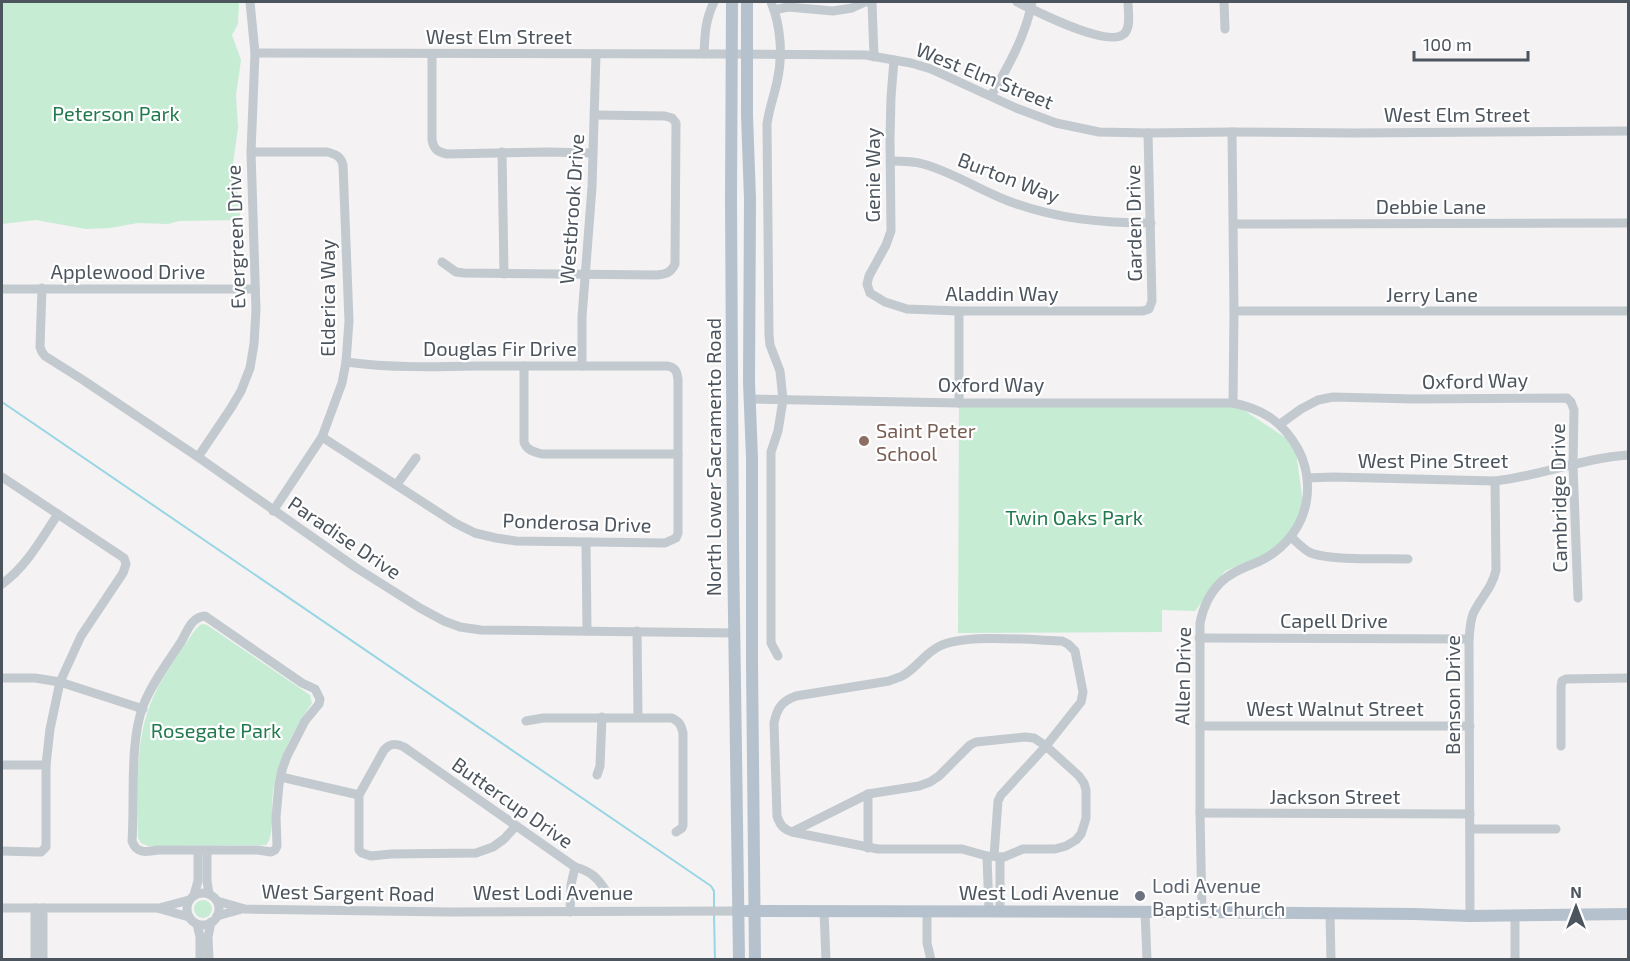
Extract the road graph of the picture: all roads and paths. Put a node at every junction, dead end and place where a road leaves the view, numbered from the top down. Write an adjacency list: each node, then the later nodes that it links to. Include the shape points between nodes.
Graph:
1 (250, 2): 12 (street, Evergreen Drive)
2 (714, 2): 15 (street, via 707,17)
3 (732, 2): 16 (main road, North Lower Sacramento Road)
4 (747, 2): 17 (main road, North Lower Sacramento Road)
5 (872, 2): 10 (street, via 833,11); 19 (street)
6 (1017, 2): 9 (street)
7 (1128, 2): 9 (street, via 1127,31 1116,37 1083,32)
8 (1224, 2): 11 (street)
9 (1031, 5): 21 (street, via 1011,60)
10 (772, 6): 18 (street, via 779,25)
11 (1224, 29)
12 (255, 53): 13 (street, West Elm Street); 26 (street, Evergreen Drive)
13 (432, 54): 14 (street, West Elm Street); 27 (street, via 434,148 447,154)
14 (596, 54): 15 (street, West Elm Street); 22 (street, Westbrook Drive)
15 (704, 54): 16 (street, West Elm Street)
16 (733, 54): 17 (street, West Elm Street); 44 (main road, North Lower Sacramento Road)
17 (747, 54): 18 (street, West Elm Street); 48 (main road, North Lower Sacramento Road)
18 (780, 55): 19 (street, West Elm Street); 49 (street, via 767,124 768,250 770,345 778,364)
19 (874, 57): 20 (street, West Elm Street)
20 (894, 60): 21 (street, West Elm Street, via 931,69); 29 (street, Genie Way)
21 (991, 96): 25 (street, West Elm Street, via 1056,123 1099,132)
22 (595, 115): 28 (street, Westbrook Drive); 35 (street, via 658,116 672,118 676,123 675,264 673,270 657,275)
23 (1629, 131): 24 (street, West Elm Street)
24 (1232, 132): 25 (street, West Elm Street); 32 (street)
25 (1149, 133): 30 (street, Garden Drive)
26 (251, 152): 39 (street, Evergreen Drive); 45 (street, Elderica Way, via 327,152 342,161 349,321)
27 (502, 152): 28 (street); 34 (street)
28 (592, 153): 35 (street, Westbrook Drive)
29 (891, 161): 30 (street, Burton Way, via 936,168 993,195 1051,214 1094,222); 36 (street, Genie Way, via 890,236)
30 (1151, 223): 40 (street, Garden Drive, via 1152,301)
31 (1629, 223): 32 (street, Debbie Lane)
32 (1234, 224): 42 (street)
33 (442, 262): 34 (street, via 456,272)
34 (504, 274): 35 (street)
35 (585, 274): 47 (street, Westbrook Drive)
36 (867, 284): 41 (street, Aladdin Way, via 870,293 907,309)
37 (42, 288): 38 (street, Applewood Drive); 39 (street, Applewood Drive); 57 (street, Paradise Drive, via 40,347 45,356)
38 (2, 289)
39 (255, 289): 57 (street, Evergreen Drive, via 254,344 246,379)
40 (1146, 310): 41 (street, Aladdin Way)
41 (959, 311): 51 (street)
42 (1234, 311): 43 (street, Jerry Lane); 52 (street)
43 (1629, 311)
44 (732, 323): 48 (main road, via 738,340 741,393); 73 (main road, North Lower Sacramento Road)
45 (346, 362): 46 (street, Douglas Fir Drive, via 396,367); 54 (street, Elderica Way)
46 (524, 366): 47 (street, Douglas Fir Drive); 55 (street, via 524,442 532,452)
47 (582, 366): 55 (street, Douglas Fir Drive, via 674,368)
48 (750, 399): 49 (street, Oxford Way); 77 (main road, North Lower Sacramento Road)
49 (783, 400): 51 (street, Oxford Way); 76 (street, via 771,452 771,643)
50 (1569, 400): 53 (street, Oxford Way, via 1333,397 1301,409); 59 (street, Cambridge Drive, via 1574,410)
51 (959, 403): 52 (street, Oxford Way)
52 (1233, 403): 53 (street, Allen Drive, via 1253,408)
53 (1281, 425): 61 (street, Allen Drive, via 1302,456)
54 (322, 436): 63 (street, Ponderosa Drive); 64 (street, Elderica Way)
55 (678, 454): 67 (street, Ponderosa Drive, via 677,536 665,543)
56 (1629, 455): 59 (street, West Pine Street)
57 (198, 458): 64 (street, Paradise Drive)
58 (416, 458): 63 (street)
59 (1573, 465): 62 (street, West Pine Street); 70 (street, Cambridge Drive)
60 (2, 477): 65 (street)
61 (1307, 478): 62 (street, West Pine Street); 66 (street, Allen Drive, via 1306,504)
62 (1495, 481): 75 (street, Benson Drive, via 1496,570 1474,611)
63 (397, 484): 67 (street, Ponderosa Drive, via 475,533 516,541)
64 (273, 511): 71 (street, Paradise Drive, via 355,567 452,624 481,630)
65 (58, 514): 69 (street, via 26,562); 80 (street, via 124,558 126,564 81,636)
66 (1290, 537): 68 (street, via 1316,555); 74 (street, Allen Drive, via 1263,559 1220,583 1208,598)
67 (586, 543): 71 (street)
68 (1407, 559)
69 (2, 584)
70 (1578, 597)
71 (587, 630): 72 (street, Paradise Drive)
72 (637, 631): 73 (street, Paradise Drive); 83 (street)
73 (734, 633): 77 (main road, via 746,639); 115 (main road, North Lower Sacramento Road)
74 (1199, 638): 75 (street, Capell Drive); 85 (street, Allen Drive)
75 (1469, 639): 86 (street, Benson Drive)
76 (778, 656)
77 (752, 663): 116 (main road, North Lower Sacramento Road)
78 (2, 678): 80 (street)
79 (1629, 678): 88 (street, via 1562,681)
80 (60, 682): 81 (street); 90 (street)
81 (143, 709): 92 (street, via 192,622 205,616 315,689 320,699 287,756); 104 (street, via 135,762 134,846 144,852)
82 (602, 717): 83 (street); 84 (street); 91 (street)
83 (638, 717): 100 (street, via 672,718 681,724 683,825)
84 (526, 721)
85 (1200, 726): 86 (street, West Walnut Street); 95 (street, Allen Drive)
86 (1470, 726): 96 (street, Benson Drive)
87 (1046, 746): 93 (street, via 1025,737 976,742 930,782); 101 (street, via 1080,702 1083,692 1075,651 1062,641 953,640 938,646 902,677 796,696 780,705 774,723 777,816 784,829); 105 (street, via 998,801); 105 (street, via 1084,783 1086,818 1080,834 1066,846 1055,849 1023,849 1004,857)
88 (1561, 746)
89 (2, 765): 90 (street)
90 (46, 765): 103 (street, via 44,849)
91 (597, 775)
92 (281, 777): 94 (street); 104 (street, via 275,850)
93 (868, 794): 101 (street); 102 (street)
94 (359, 795): 97 (street, Buttercup Drive, via 384,750 394,744 404,747); 97 (street, via 359,850 371,856 476,853 499,843)
95 (1200, 813): 96 (street, Jackson Street); 123 (street, Allen Drive)
96 (1470, 814): 98 (street, Benson Drive)
97 (516, 826): 106 (street, Buttercup Drive)
98 (1471, 829): 99 (street); 127 (street, Benson Drive)
99 (1556, 829)
100 (676, 832)
101 (792, 832): 102 (street)
102 (868, 848): 105 (street, via 962,849)
103 (2, 851)
104 (202, 851): 108 (street); 109 (street)
105 (994, 856): 121 (street)
106 (575, 867): 107 (street, Buttercup Drive, via 597,878); 120 (street)
107 (607, 893)
108 (209, 894): 109 (street, via 199,893); 110 (street)
109 (192, 898): 113 (street); 128 (street, via 187,909)
110 (217, 901): 114 (street, West Sargent Road); 129 (street)
111 (2, 908): 112 (street)
112 (39, 908): 113 (street); 131 (street); 132 (street)
113 (157, 908): 128 (street)
114 (245, 909): 119 (street, West Sargent Road); 129 (street, West Sargent Road)
115 (739, 911): 116 (main road, West Lodi Avenue); 120 (street, West Lodi Avenue); 135 (main road, North Lower Sacramento Road)
116 (754, 911): 117 (main road, West Lodi Avenue); 136 (main road, North Lower Sacramento Road)
117 (824, 911): 118 (main road, West Lodi Avenue); 137 (street)
118 (927, 911): 121 (main road, West Lodi Avenue); 138 (street)
119 (450, 912): 120 (street, West Lodi Avenue)
120 (570, 912)
121 (994, 912): 122 (main road, West Lodi Avenue)
122 (1145, 912): 123 (main road, West Lodi Avenue); 139 (street)
123 (1202, 912): 124 (main road, West Lodi Avenue)
124 (1330, 913): 127 (main road, West Lodi Avenue); 140 (street)
125 (1629, 914): 126 (main road, West Lodi Avenue)
126 (1515, 915): 127 (main road, West Lodi Avenue); 141 (street)
127 (1470, 916)
128 (189, 917): 130 (street)
129 (214, 919): 130 (street); 134 (street, via 208,937)
130 (198, 924): 133 (street)
131 (35, 960)
132 (43, 960)
133 (200, 960)
134 (209, 960)
135 (739, 960)
136 (755, 960)
137 (826, 960)
138 (931, 960)
139 (1146, 960)
140 (1331, 960)
141 (1515, 960)

